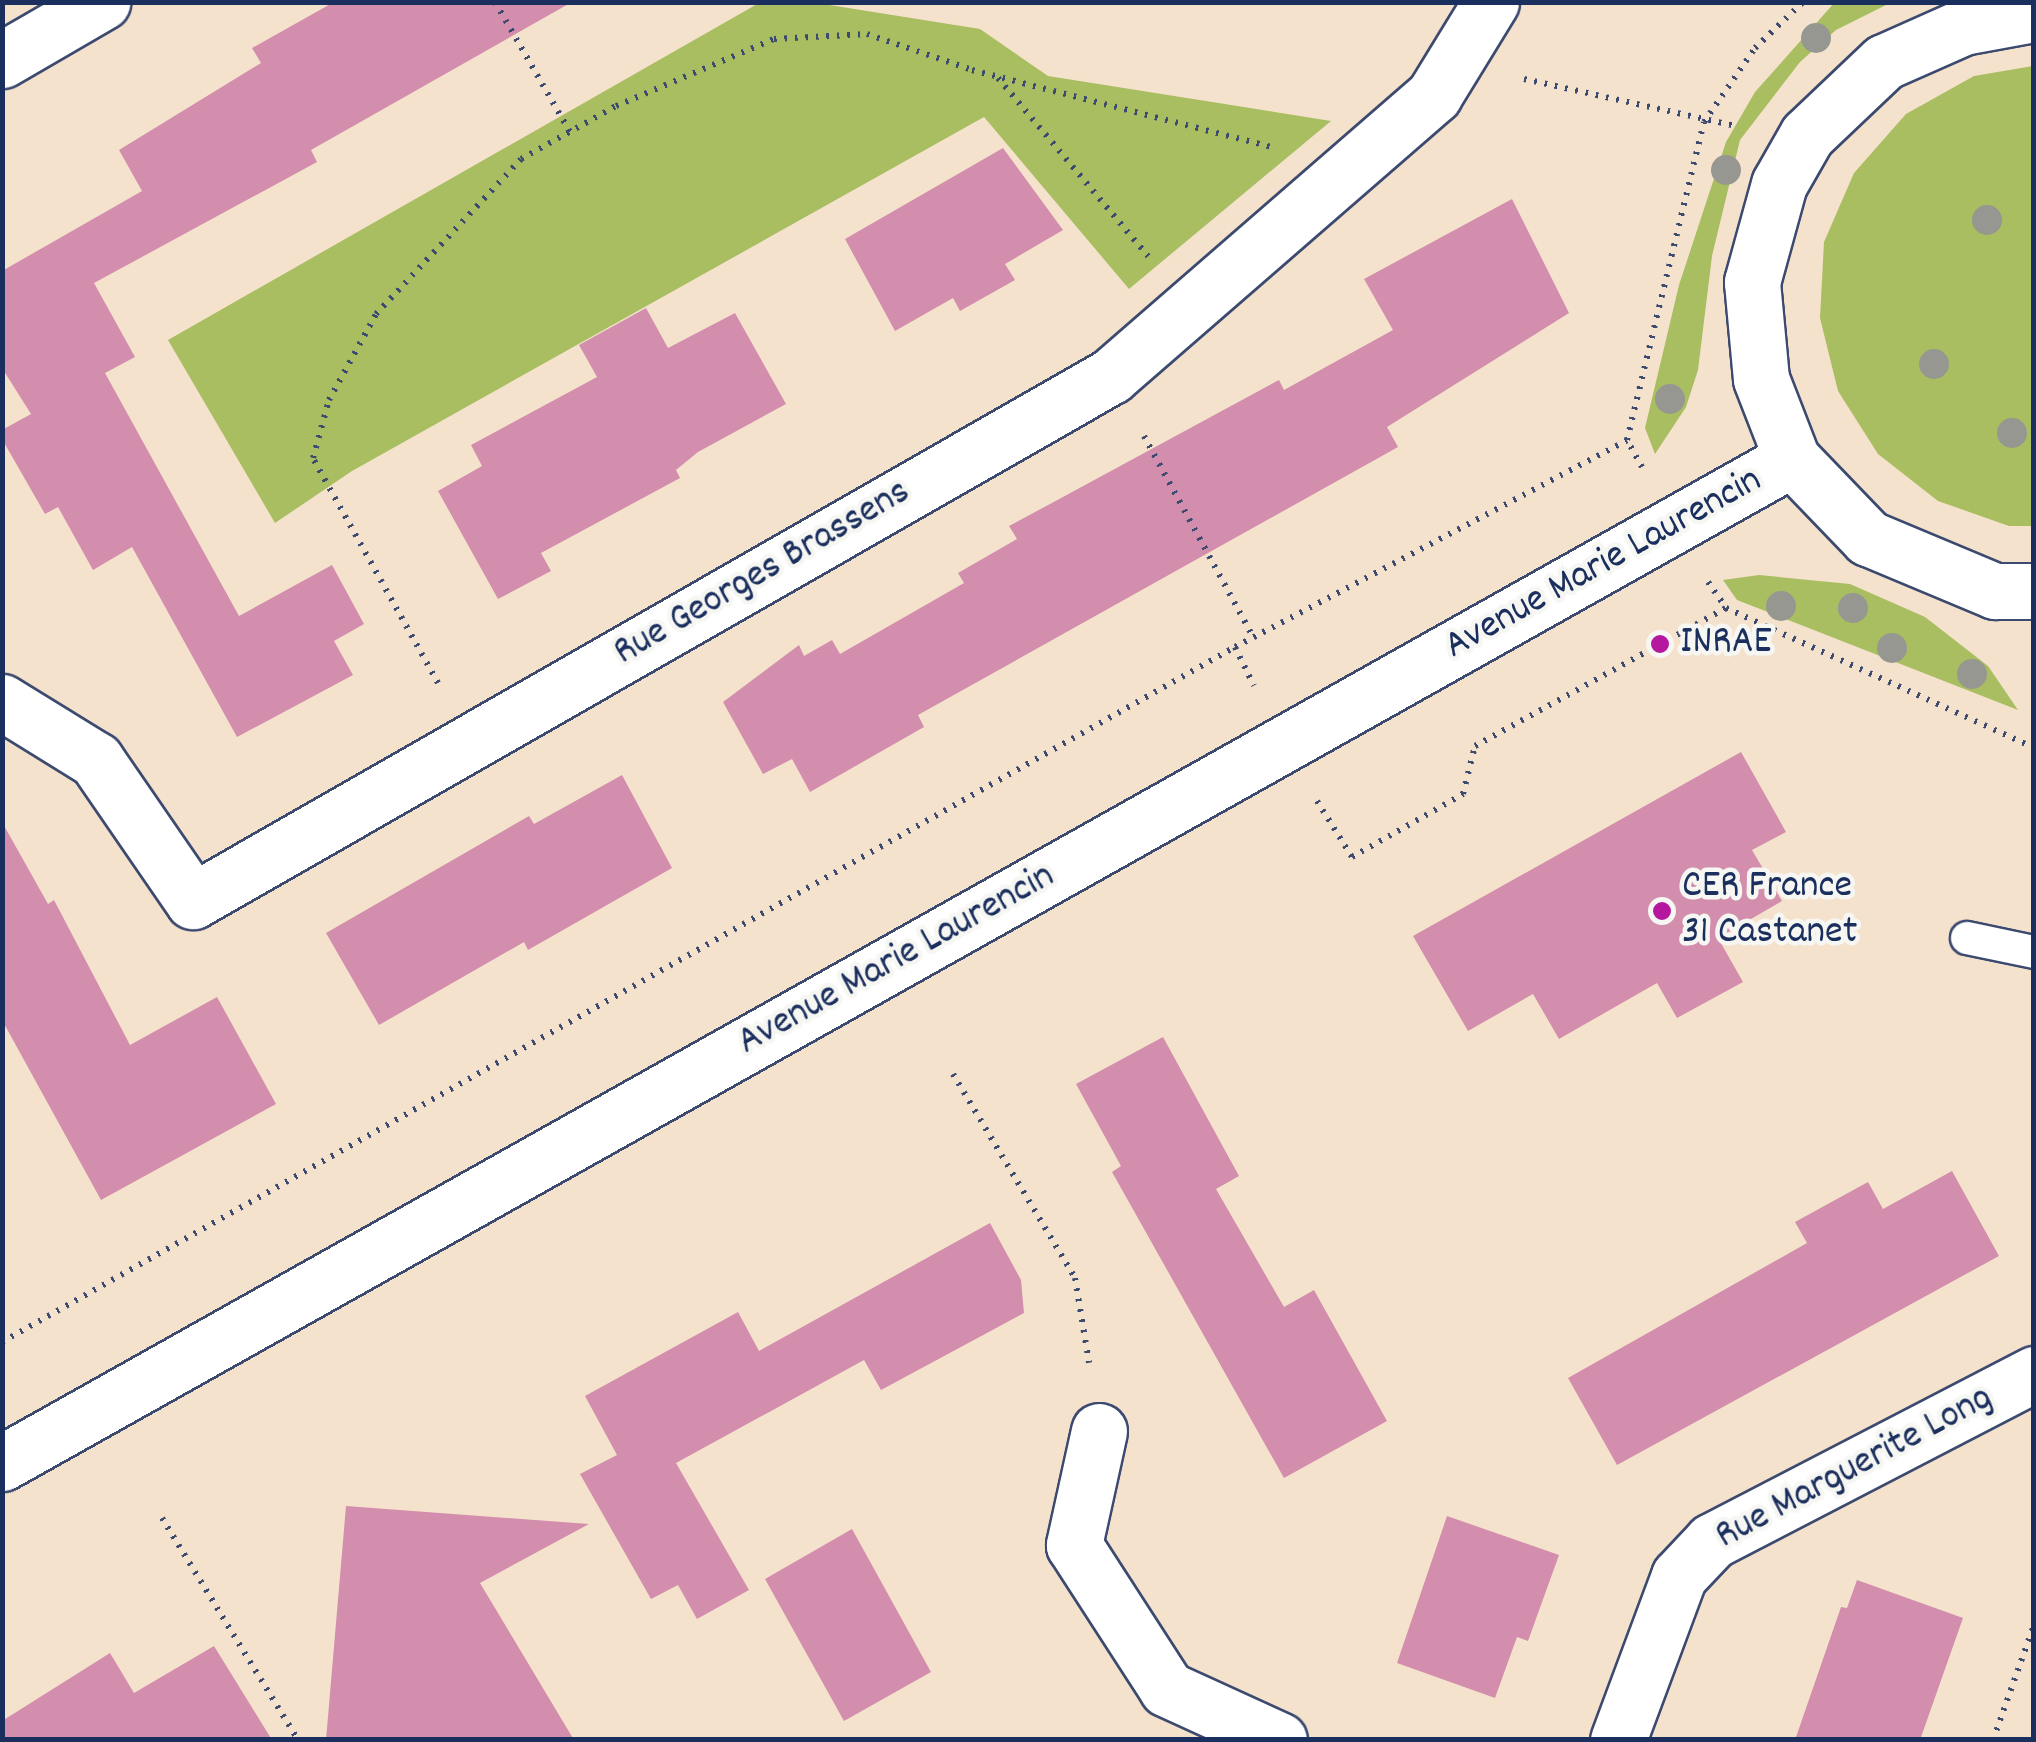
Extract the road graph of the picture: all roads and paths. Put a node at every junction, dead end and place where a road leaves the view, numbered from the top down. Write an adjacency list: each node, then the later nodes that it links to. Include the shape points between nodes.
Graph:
1 (102, 2): 6 (street)
2 (495, 2): 9 (path)
3 (1803, 2): 8 (path, via 1755,48)
4 (2032, 10): 10 (street, via 1963,27 1884,62)
5 (1481, 22): 8 (path, via 1524,78); 11 (street, Rue Georges Brassens, via 1434,95)
6 (2, 60)
7 (997, 76): 9 (path, via 866,34 774,39); 11 (path); 12 (path)
8 (1704, 122): 10 (path); 14 (path)
9 (570, 132): 22 (path, via 521,159 376,314 329,400 313,458)
10 (1807, 136): 15 (street, via 1779,184 1752,282 1760,379)
11 (1352, 167): 12 (street, Rue Georges Brassens)
12 (1190, 307): 13 (street, Rue Georges Brassens)
13 (1111, 376): 19 (path); 22 (street, Rue Georges Brassens)
14 (1628, 440): 16 (path); 19 (path)
15 (1792, 460): 16 (street, Avenue Marie Laurencin); 17 (street, via 1868,538 1995,592)
16 (1671, 528): 18 (path); 23 (street, Avenue Marie Laurencin)
17 (2034, 591)
18 (1726, 608): 23 (path, via 1475,746 1463,794 1352,857); 24 (path)
19 (1254, 637): 20 (path)
20 (1236, 647): 23 (path); 28 (path)
21 (2, 702): 22 (street, Rue Georges Brassens, via 96,760 193,901)
22 (470, 741)
23 (1282, 745): 31 (street, Avenue Marie Laurencin)
24 (2034, 748)
25 (1967, 938): 26 (lane)
26 (2034, 952)
27 (953, 1074): 30 (path, via 1075,1278)
28 (2, 1342)
29 (2034, 1374): 36 (street, Rue Marguerite Long, via 1712,1541 1678,1576)
30 (1100, 1432): 35 (street, via 1074,1544 1167,1688)
31 (2, 1463)
32 (162, 1518): 34 (path)
33 (2034, 1625): 37 (path)
34 (298, 1740)
35 (1279, 1740)
36 (1618, 1740)
37 (1993, 1740)

